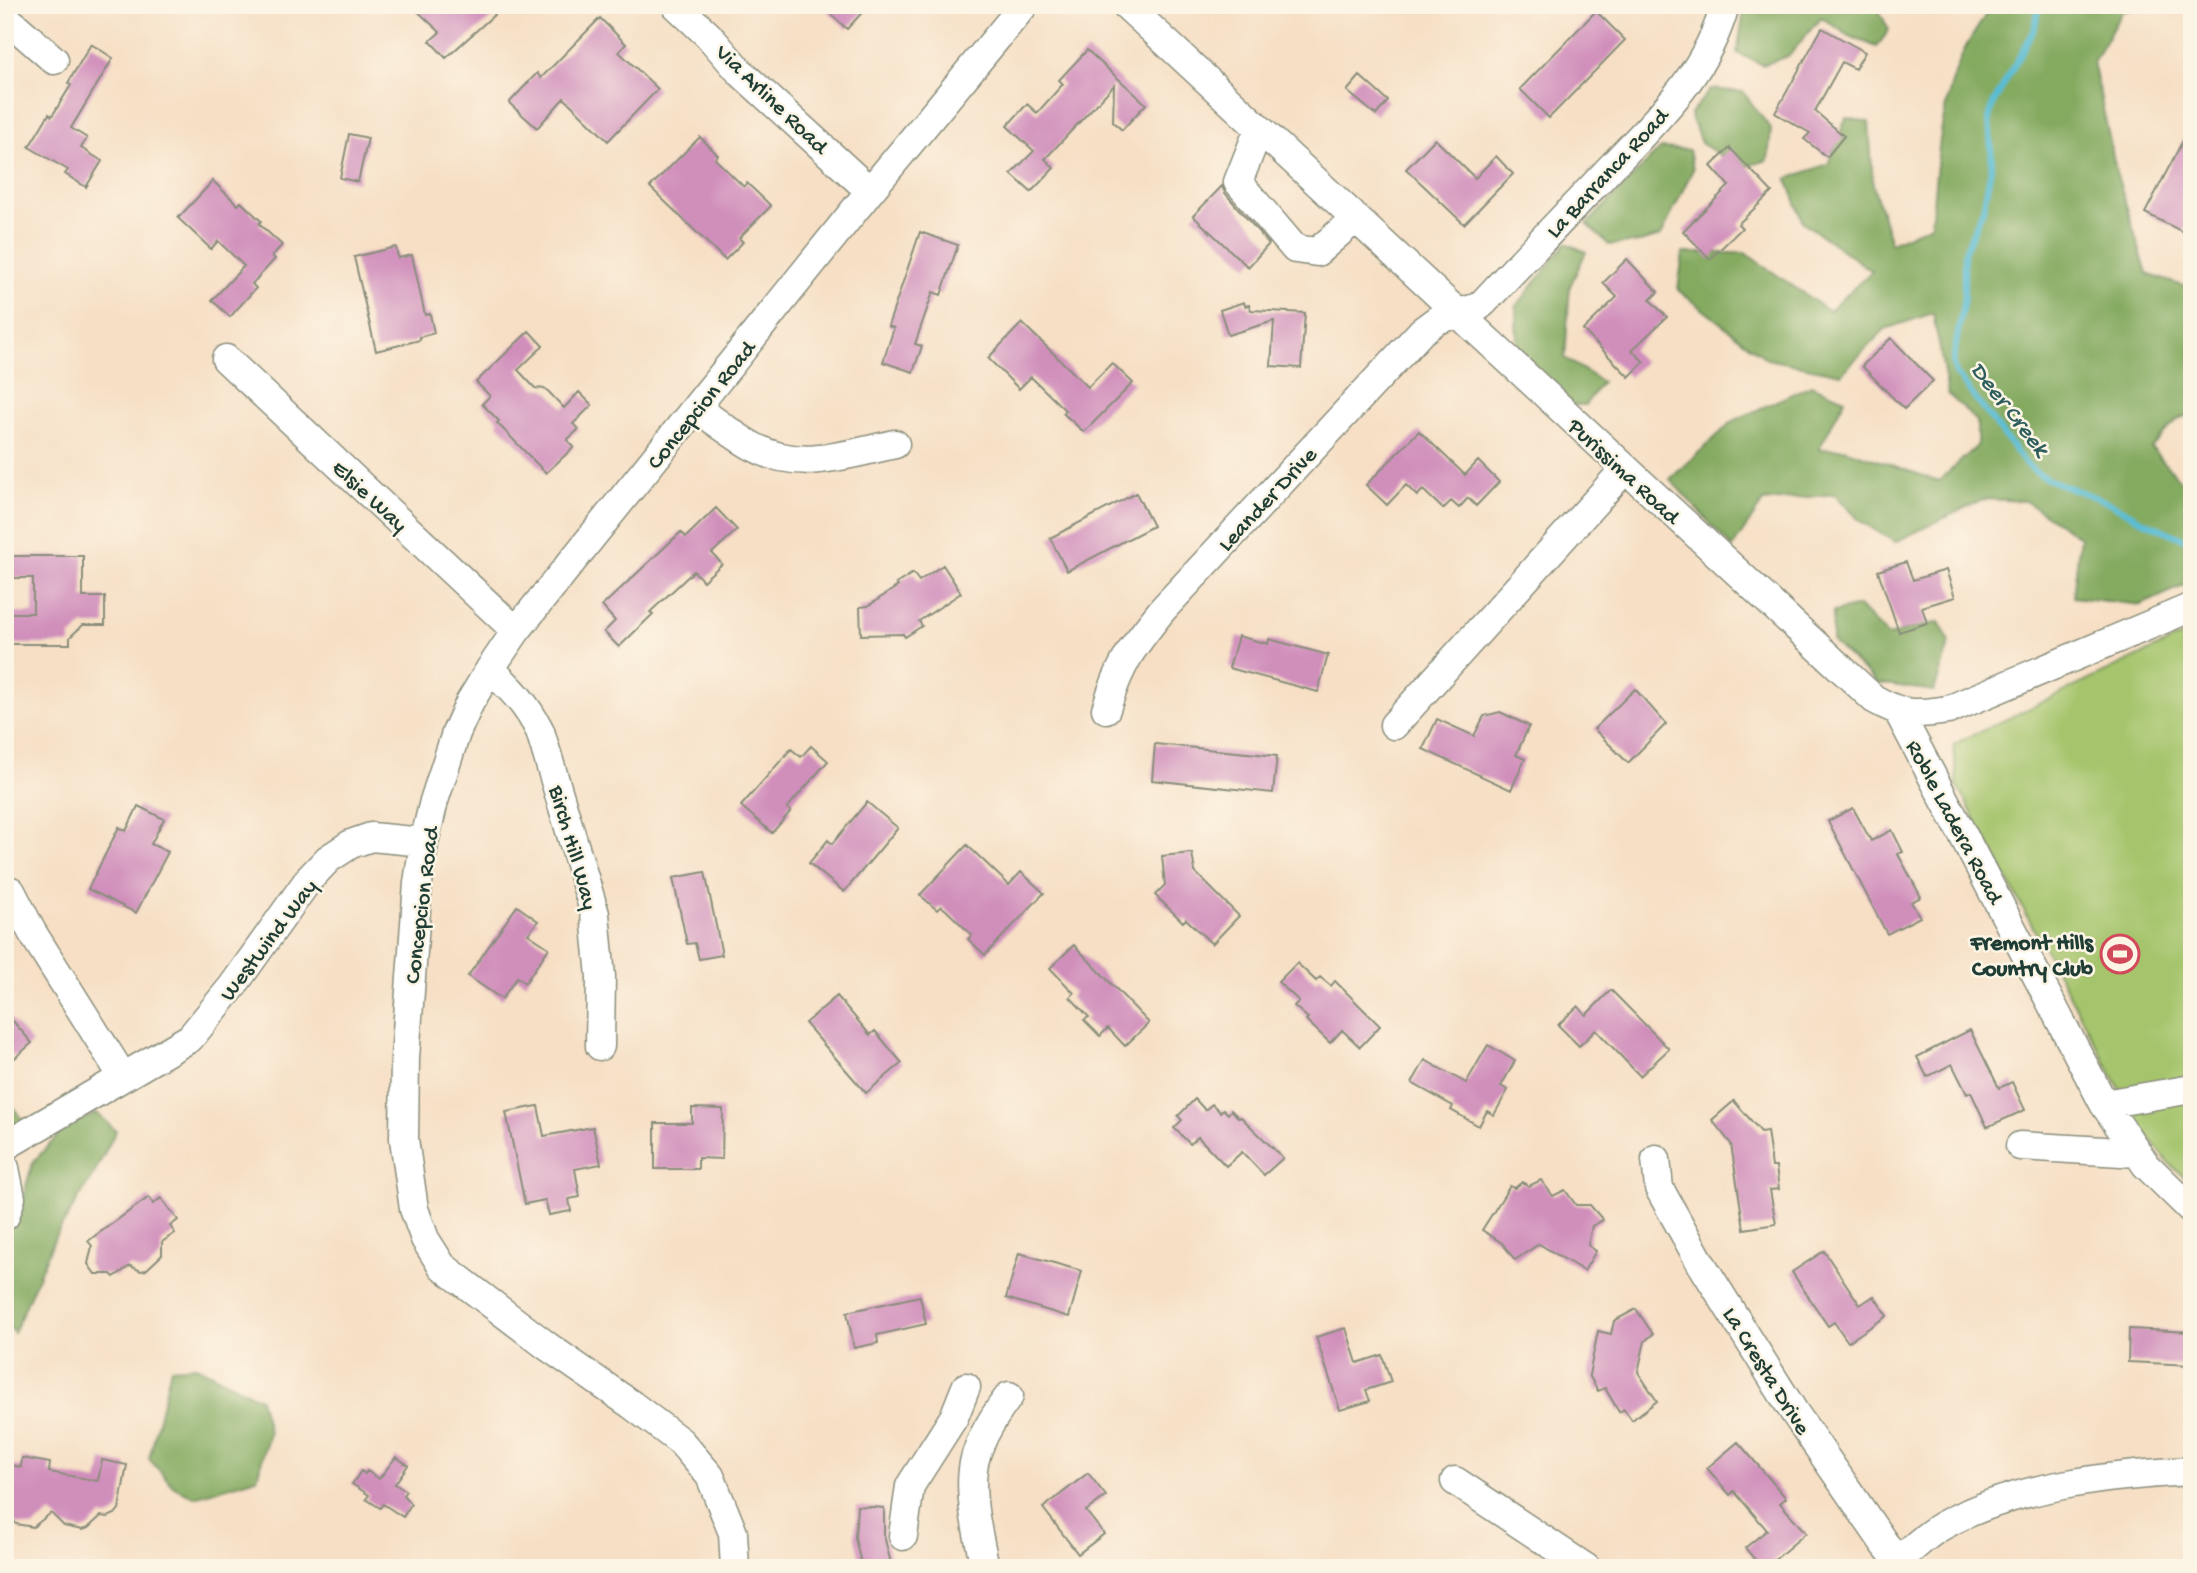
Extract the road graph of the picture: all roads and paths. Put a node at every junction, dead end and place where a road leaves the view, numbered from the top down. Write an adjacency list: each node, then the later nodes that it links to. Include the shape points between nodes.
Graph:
1 (676, 5): 8 (street, Via Arline Road, via 740,72)
2 (1024, 5): 8 (street, Concepcion Road)
3 (1126, 5): 7 (street, Purissima Road)
4 (1725, 5): 10 (street, La Barranca Road, via 1708,52 1676,99 1484,302)
5 (5, 17): 6 (street)
6 (54, 60)
7 (1259, 129): 9 (street, Purissima Road); 9 (street, via 1238,182 1296,249 1317,252)
8 (870, 191): 12 (street, Concepcion Road)
9 (1355, 219): 10 (street, Purissima Road)
10 (1457, 314): 14 (street, Purissima Road); 18 (street, Leander Drive, via 1422,331 1163,609 1122,663)
11 (226, 359): 16 (street, Elsie Way)
12 (697, 408): 13 (street, via 755,448 778,457 805,461); 16 (street, Concepcion Road)
13 (895, 444)
14 (1625, 470): 19 (street, Purissima Road, via 1874,699); 20 (street)
15 (2189, 611): 19 (street, via 1948,710)
16 (516, 631): 17 (street, Concepcion Road)
17 (490, 669): 21 (street, Concepcion Road, via 456,733); 23 (street, Birch Hill Way, via 515,692 540,731 595,914 601,977)
18 (1106, 709)
19 (1899, 713): 26 (street, Roble Ladera Road)
20 (1394, 725)
21 (425, 842): 24 (street, Westwind Way, via 371,837 328,859 190,1038); 40 (street, Concepcion Road, via 407,1033 404,1139 414,1209 425,1239 442,1266 681,1442 710,1476 733,1533)
22 (11, 891): 24 (street)
23 (600, 1046)
24 (123, 1077): 27 (street, Westwind Way)
25 (2192, 1089): 26 (street)
26 (2104, 1104): 29 (street, Roble Ladera Road)
27 (5, 1146)
28 (2020, 1146): 29 (street)
29 (2138, 1153): 32 (street, Roble Ladera Road)
30 (1656, 1159): 39 (street, La Cresta Drive, via 1659,1188 1699,1260 1794,1412)
31 (5, 1168): 33 (street, via 11,1198)
32 (2192, 1210)
33 (5, 1216)
34 (966, 1387): 38 (street, via 954,1417 910,1486)
35 (1009, 1396): 41 (street, via 990,1422 972,1467)
36 (2192, 1471): 39 (street, via 2143,1473 1987,1505 1938,1528)
37 (1455, 1480): 42 (street)
38 (903, 1536)
39 (1901, 1564)
40 (735, 1568)
41 (985, 1568)
42 (1586, 1568)

